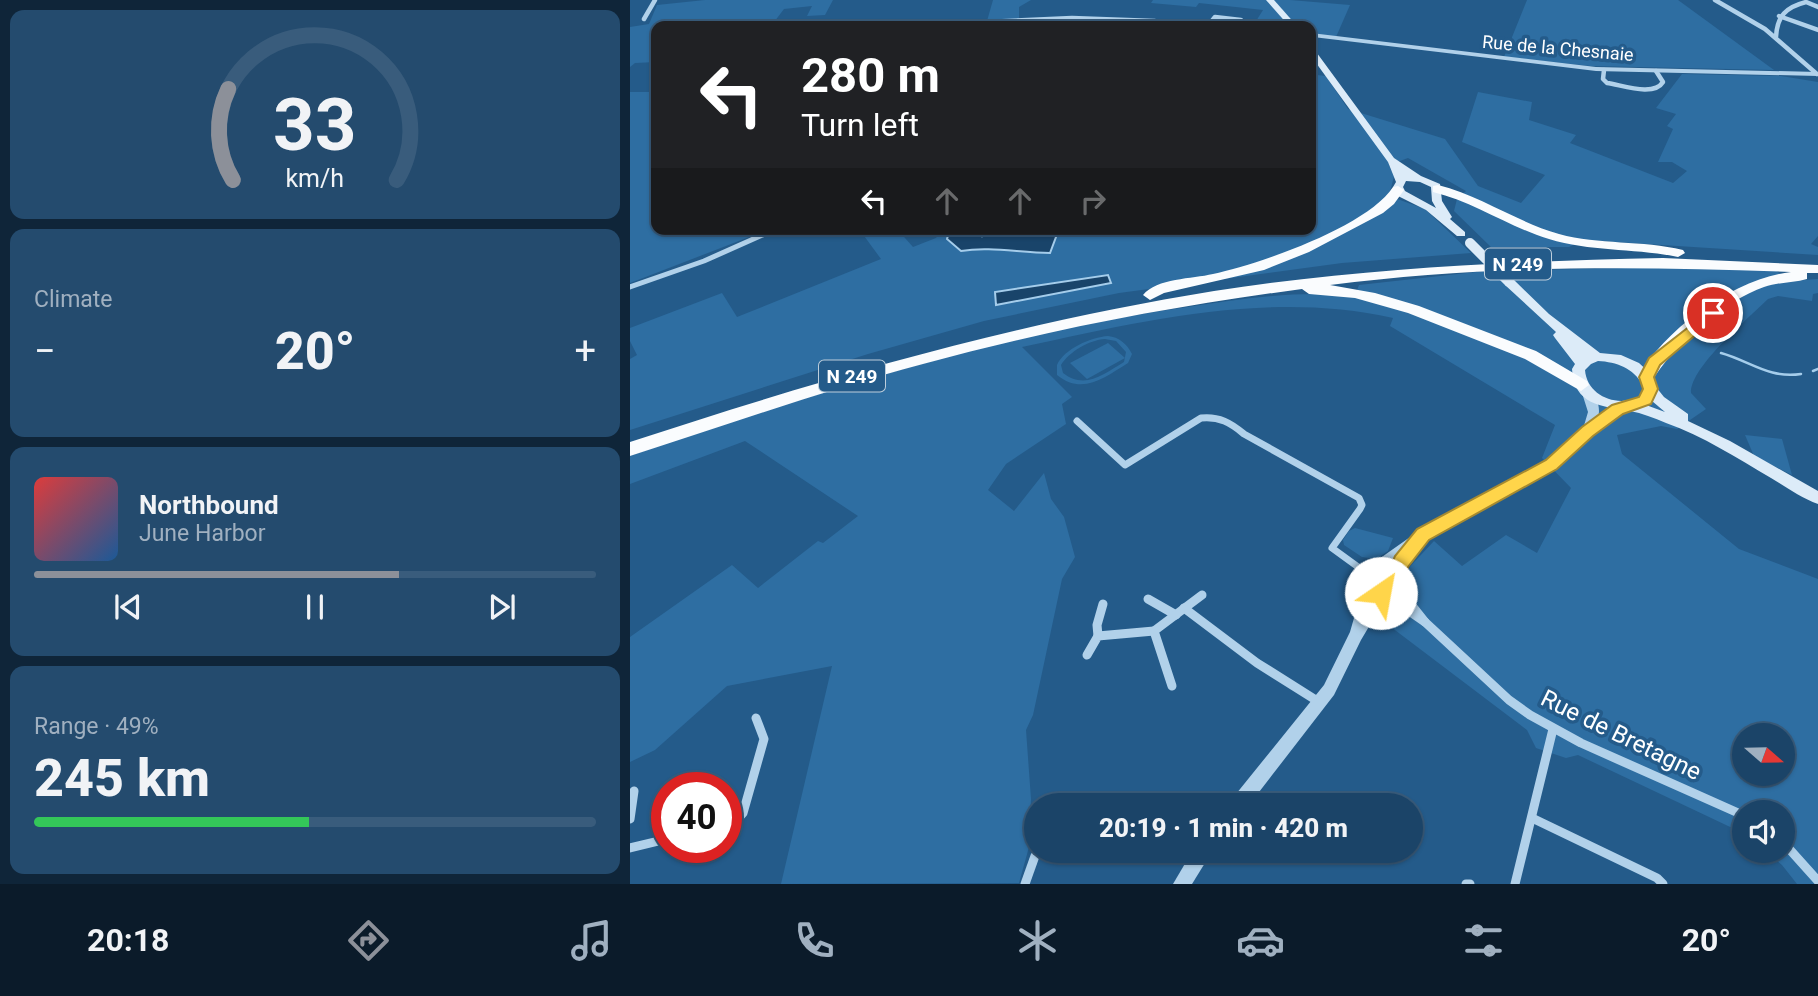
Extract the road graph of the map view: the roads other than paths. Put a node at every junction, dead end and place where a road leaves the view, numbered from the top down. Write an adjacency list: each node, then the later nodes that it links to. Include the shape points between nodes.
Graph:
1 (655, 0): 6 (street)
2 (1270, 0): 11 (main road)
3 (1716, 0): 12 (street)
4 (1818, 8): 5 (street, via 1799,4)
5 (1779, 16): 13 (street); 14 (street)
6 (644, 19)
7 (1241, 20): 10 (street, via 1214,17)
8 (1008, 21): 9 (street)
9 (1155, 21)
10 (1211, 21)
11 (1285, 21)
12 (1765, 29): 14 (street); 15 (street)
13 (1818, 29)
14 (1776, 30): 15 (street)
15 (1776, 37): 22 (street)
16 (1316, 38): 17 (street)
17 (1342, 41): 19 (street, Rue de la Chesnaie)
18 (1316, 60): 23 (main road)
19 (1604, 70): 20 (street, Rue de la Chesnaie); 20 (street, via 1607,83 1652,90 1663,82)
20 (1656, 71): 21 (street, Rue de la Chesnaie)
21 (1772, 73): 22 (street)
22 (1817, 74)
23 (1391, 160): 24 (main road); 25 (main road)
24 (1417, 178): 25 (main road); 26 (main road)
25 (1399, 186): 27 (main road, via 1404,197); 36 (highway, via 1392,200 1379,209 1296,254 1245,273 1160,289)
26 (1437, 192): 27 (main road, via 1429,200); 28 (main road, via 1441,210); 30 (highway, via 1477,202 1554,237)
27 (1417, 201): 28 (main road)
28 (1461, 234): 37 (main road, bridge)
29 (762, 235): 34 (street)
30 (1682, 254): 31 (highway, N 249); 36 (highway, N 249, via 1394,263)
31 (1818, 261)
32 (1818, 269): 35 (highway, N 249, via 1680,262 1532,264 1369,274)
33 (1818, 275): 40 (highway, via 1768,281 1741,292 1661,355)
34 (630, 287)
35 (1219, 293): 41 (highway, via 1319,289 1379,297 1548,360); 47 (highway, N 249, via 1079,319 915,359)
36 (1150, 295): 46 (highway, N 249, via 906,351)
37 (1545, 317): 38 (main road); 39 (main road)
38 (1597, 357): 39 (main road); 40 (main road, via 1626,361)
39 (1582, 363): 41 (main road, via 1577,373)
40 (1648, 383): 42 (main road, via 1645,400); 45 (main road, via 1659,400)
41 (1585, 389): 42 (main road, via 1607,403); 44 (street, via 1594,412)
42 (1625, 406): 44 (street); 45 (main road, via 1656,413)
43 (1077, 421): 50 (street, via 1125,465 1201,418 1227,421 1359,498 1360,509 1332,548)
44 (1588, 431): 49 (street, via 1551,464)
45 (1703, 434): 48 (main road)
46 (630, 437)
47 (630, 449)
48 (1818, 498)
49 (1415, 542): 50 (street); 51 (street)
50 (1371, 570): 51 (street, via 1387,570); 51 (street, via 1363,579)
51 (1384, 587): 57 (street, Rue de Bretagne); 57 (street, Rue de Bretagne); 62 (street)
52 (1202, 595): 55 (street)
53 (1148, 599): 56 (street)
54 (1103, 604): 59 (street)
55 (1184, 608): 56 (street); 62 (street, via 1257,663)
56 (1176, 615): 58 (street)
57 (1425, 622): 64 (street, Rue de Bretagne, via 1509,700)
58 (1154, 631): 59 (street); 61 (street)
59 (1098, 636): 60 (street)
60 (1087, 655)
61 (1172, 686)
62 (1320, 702): 66 (street)
63 (756, 718): 68 (street, via 764,739)
64 (1553, 729): 67 (street, Rue de Bretagne); 69 (street)
65 (634, 791): 70 (street)
66 (1248, 793)
67 (1732, 810)
68 (742, 814)
69 (1532, 818): 79 (street); 80 (street)
70 (630, 819)
71 (651, 843): 72 (street)
72 (630, 848)
73 (1795, 855): 76 (street)
74 (1032, 863): 77 (street)
75 (1196, 863): 78 (street)
76 (1818, 881)
77 (1025, 884)
78 (1182, 884)
79 (1515, 884)
80 (1663, 884)

